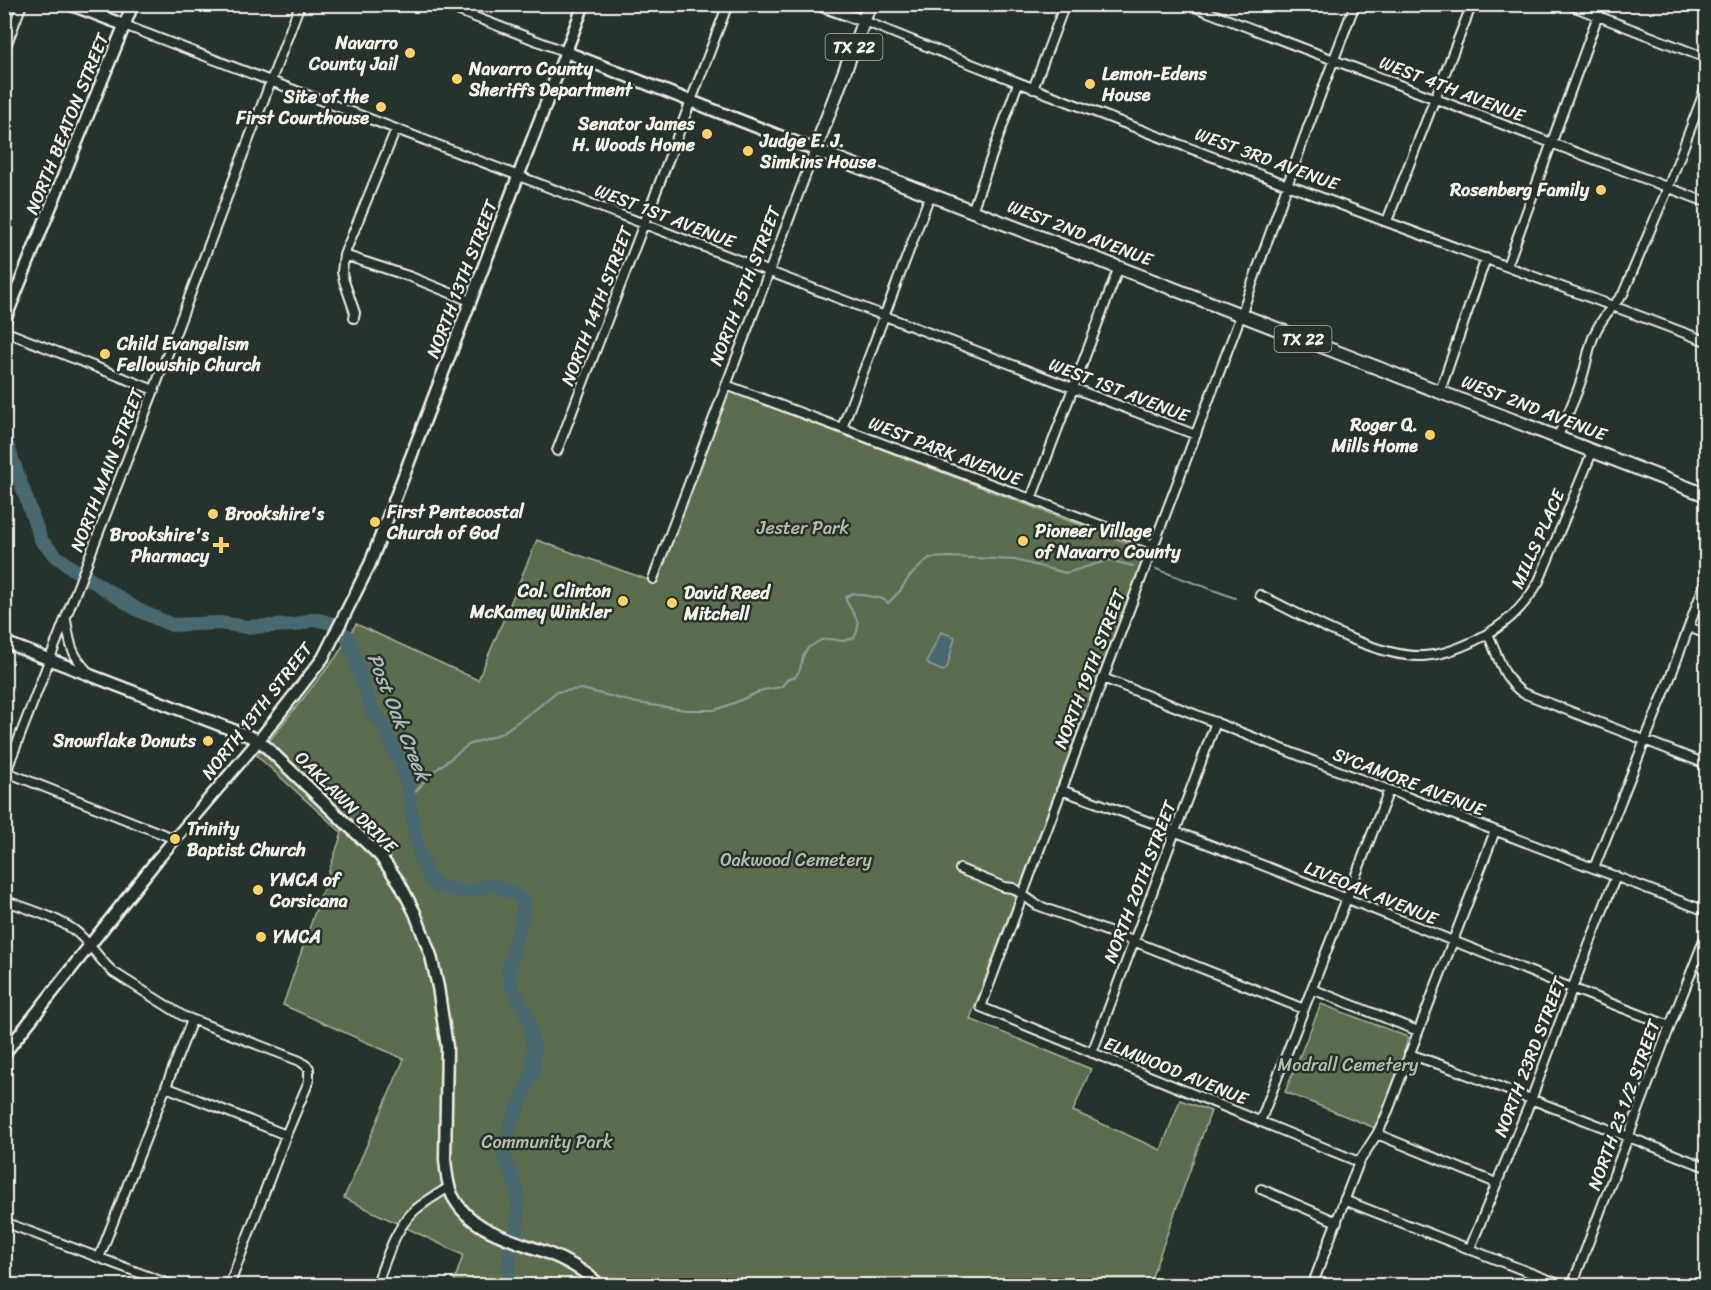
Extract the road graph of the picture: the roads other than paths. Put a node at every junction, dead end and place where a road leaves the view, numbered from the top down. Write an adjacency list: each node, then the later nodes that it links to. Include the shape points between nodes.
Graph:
1 (22, 4): 19 (street)
2 (69, 4): 18 (street)
3 (133, 4): 18 (street, NORTH BEATON STREET)
4 (300, 4): 23 (street, NORTH MAIN STREET)
5 (584, 4): 20 (street, NORTH 13TH STREET)
6 (728, 4): 28 (street, NORTH 14TH STREET)
7 (817, 4): 17 (street, WEST 3RD AVENUE)
8 (870, 4): 17 (main road, NORTH 15TH STREET / TX 22)
9 (1065, 4): 26 (street)
10 (1187, 4): 22 (street, WEST 4TH AVENUE)
11 (1355, 4): 22 (street, NORTH 19TH STREET)
12 (1472, 4): 27 (street)
13 (1567, 4): 16 (street)
14 (1602, 4): 16 (street)
15 (443, 5): 20 (street, WEST 2ND AVENUE)
16 (1598, 16): 21 (street); 30 (street)
17 (864, 21): 24 (street, WEST 3RD AVENUE); 31 (main road, NORTH 15TH STREET / TX 22)
18 (124, 25): 23 (street, WEST 1ST AVENUE); 50 (street, NORTH BEATON STREET)
19 (4, 51)
20 (566, 52): 28 (street, WEST 2ND AVENUE); 32 (street, NORTH 13TH STREET)
21 (1707, 58)
22 (1334, 60): 27 (street, WEST 4TH AVENUE); 33 (street, NORTH 19TH STREET)
23 (272, 82): 29 (street, WEST 1ST AVENUE); 55 (street, NORTH MAIN STREET)
24 (1018, 83): 26 (street, WEST 3RD AVENUE); 37 (street)
25 (1707, 87): 34 (street)
26 (1033, 89): 33 (street, WEST 3RD AVENUE)
27 (1435, 99): 30 (street, WEST 4TH AVENUE); 38 (street)
28 (691, 101): 31 (street, WEST 2ND AVENUE); 39 (street, NORTH 14TH STREET)
29 (396, 129): 32 (street, WEST 1ST AVENUE); 40 (street)
30 (1552, 144): 34 (street, WEST 4TH AVENUE); 42 (street)
31 (815, 150): 35 (main road, WEST 2ND AVENUE / TX 22); 44 (street, NORTH 15TH STREET)
32 (519, 176): 39 (street, WEST 1ST AVENUE); 45 (street, NORTH 13TH STREET)
33 (1287, 184): 38 (street, WEST 3RD AVENUE); 47 (street, NORTH 19TH STREET)
34 (1668, 188): 36 (street, WEST 4TH AVENUE); 46 (street, via 1623,294)
35 (930, 195): 37 (main road, WEST 2ND AVENUE / TX 22); 48 (street)
36 (1707, 202)
37 (972, 212): 43 (main road, WEST 2ND AVENUE / TX 22)
38 (1387, 221): 41 (street, WEST 3RD AVENUE)
39 (644, 224): 44 (street, WEST 1ST AVENUE); 60 (street, NORTH 14TH STREET)
40 (344, 255): 45 (street); 49 (street, via 342,272)
41 (1486, 258): 42 (street, WEST 3RD AVENUE); 56 (street)
42 (1507, 266): 46 (street, WEST 3RD AVENUE)
43 (1119, 267): 47 (main road, WEST 2ND AVENUE / TX 22); 54 (street)
44 (769, 272): 48 (street, WEST 1ST AVENUE); 53 (street, NORTH 15TH STREET)
45 (470, 301): 77 (street, NORTH 13TH STREET, via 374,554 349,608 323,658)
46 (1612, 305): 52 (street, WEST 3RD AVENUE); 59 (street, via 1595,333)
47 (1241, 315): 56 (main road, WEST 2ND AVENUE / TX 22); 58 (street, NORTH 19TH STREET)
48 (885, 316): 54 (street, WEST 1ST AVENUE); 57 (street)
49 (354, 318)
50 (4, 322)
51 (4, 331): 55 (street)
52 (1707, 341)
53 (726, 385): 57 (street, WEST PARK AVENUE); 65 (street, NORTH 15TH STREET)
54 (1073, 388): 58 (street, WEST 1ST AVENUE); 63 (street)
55 (154, 390): 68 (street, NORTH MAIN STREET)
56 (1440, 391): 59 (main road, WEST 2ND AVENUE / TX 22)
57 (843, 428): 63 (street, WEST PARK AVENUE)
58 (1196, 435): 64 (street, NORTH 19TH STREET)
59 (1558, 436): 61 (main road, WEST 2ND AVENUE / TX 22)
60 (557, 450)
61 (1593, 450): 62 (main road, WEST 2ND AVENUE / TX 22); 70 (street, MILLS PLACE, via 1539,581 1528,600)
62 (1707, 495)
63 (1031, 499): 64 (street, WEST PARK AVENUE)
64 (1154, 545): 75 (street, NORTH 19TH STREET)
65 (653, 579)
66 (1707, 580): 69 (street)
67 (1260, 595): 70 (street, MILLS PLACE, via 1358,641 1408,655 1451,651)
68 (66, 620): 73 (street, NORTH MAIN STREET); 74 (street, via 70,647)
69 (1689, 627): 71 (street); 78 (street)
70 (1488, 634): 78 (street, via 1515,688)
71 (1707, 634)
72 (4, 642): 73 (street, OAKLAWN DRIVE)
73 (49, 659): 74 (street, OAKLAWN DRIVE); 80 (street, NORTH MAIN STREET)
74 (92, 676): 77 (street, OAKLAWN DRIVE)
75 (1103, 678): 76 (street, SYCAMORE AVENUE); 81 (street, NORTH 19TH STREET)
76 (1216, 722): 82 (street, SYCAMORE AVENUE); 84 (street, NORTH 20TH STREET)
77 (259, 740): 85 (street, NORTH 13TH STREET); 117 (street, OAKLAWN DRIVE, via 374,850 399,882 416,913 431,956 447,1047 445,1159)
78 (1645, 741): 79 (street); 86 (street)
79 (1707, 765)
80 (5, 774): 85 (street)
81 (1061, 790): 84 (street, LIVEOAK AVENUE); 89 (street, NORTH 19TH STREET)
82 (1389, 790): 83 (street, SYCAMORE AVENUE); 91 (street)
83 (1495, 831): 86 (street, SYCAMORE AVENUE); 96 (street)
84 (1174, 832): 91 (street, LIVEOAK AVENUE); 95 (street, NORTH 20TH STREET)
85 (175, 839): 97 (street, NORTH 13TH STREET)
86 (1594, 868): 88 (street, SYCAMORE AVENUE)
87 (960, 869): 89 (street)
88 (1616, 876): 93 (street, SYCAMORE AVENUE); 99 (street, NORTH 23RD STREET)
89 (1022, 895): 95 (street, via 1036,905); 100 (street, NORTH 19TH STREET)
90 (1707, 898): 93 (street)
91 (1347, 899): 96 (street, LIVEOAK AVENUE); 98 (street)
92 (4, 900): 97 (street, via 60,923)
93 (1704, 910)
94 (1707, 935): 103 (street, NORTH 23 1/2 STREET)
95 (1133, 941): 101 (street); 105 (street, NORTH 20TH STREET)
96 (1452, 941): 99 (street, LIVEOAK AVENUE); 104 (street)
97 (89, 946): 102 (street, via 113,972); 106 (street, NORTH 13TH STREET)
98 (1312, 989): 101 (street); 104 (street)
99 (1572, 989): 103 (street, LIVEOAK AVENUE); 109 (street, NORTH 23RD STREET)
100 (981, 1007): 105 (street, ELMWOOD AVENUE)
101 (1304, 1009): 110 (street)
102 (192, 1020): 108 (street); 112 (street, via 300,1061 309,1068 309,1081)
103 (1670, 1026): 113 (street, NORTH 23 1/2 STREET)
104 (1418, 1030): 107 (street)
105 (1092, 1053): 110 (street, ELMWOOD AVENUE)
106 (4, 1054)
107 (1409, 1054): 109 (street); 111 (street)
108 (166, 1087): 112 (street); 123 (street)
109 (1531, 1100): 113 (street); 116 (street, NORTH 23RD STREET)
110 (1260, 1122): 114 (street, ELMWOOD AVENUE)
111 (1377, 1134): 114 (street); 116 (street)
112 (286, 1135): 125 (street)
113 (1629, 1137): 115 (street); 130 (street, NORTH 23 1/2 STREET)
114 (1359, 1162): 119 (street)
115 (1707, 1167)
116 (1496, 1183): 122 (street, NORTH 23RD STREET)
117 (449, 1187): 126 (street, via 405,1221); 127 (street, OAKLAWN DRIVE, via 458,1206 478,1224 570,1263)
118 (1261, 1189): 121 (street)
119 (1344, 1200): 121 (street); 122 (street)
120 (4, 1222): 123 (street)
121 (1337, 1222): 128 (street)
122 (1470, 1248): 129 (street)
123 (99, 1258): 124 (street)
124 (174, 1286)
125 (229, 1286)
126 (376, 1286)
127 (601, 1286)
128 (1312, 1286)
129 (1564, 1286)
130 (1572, 1286)

